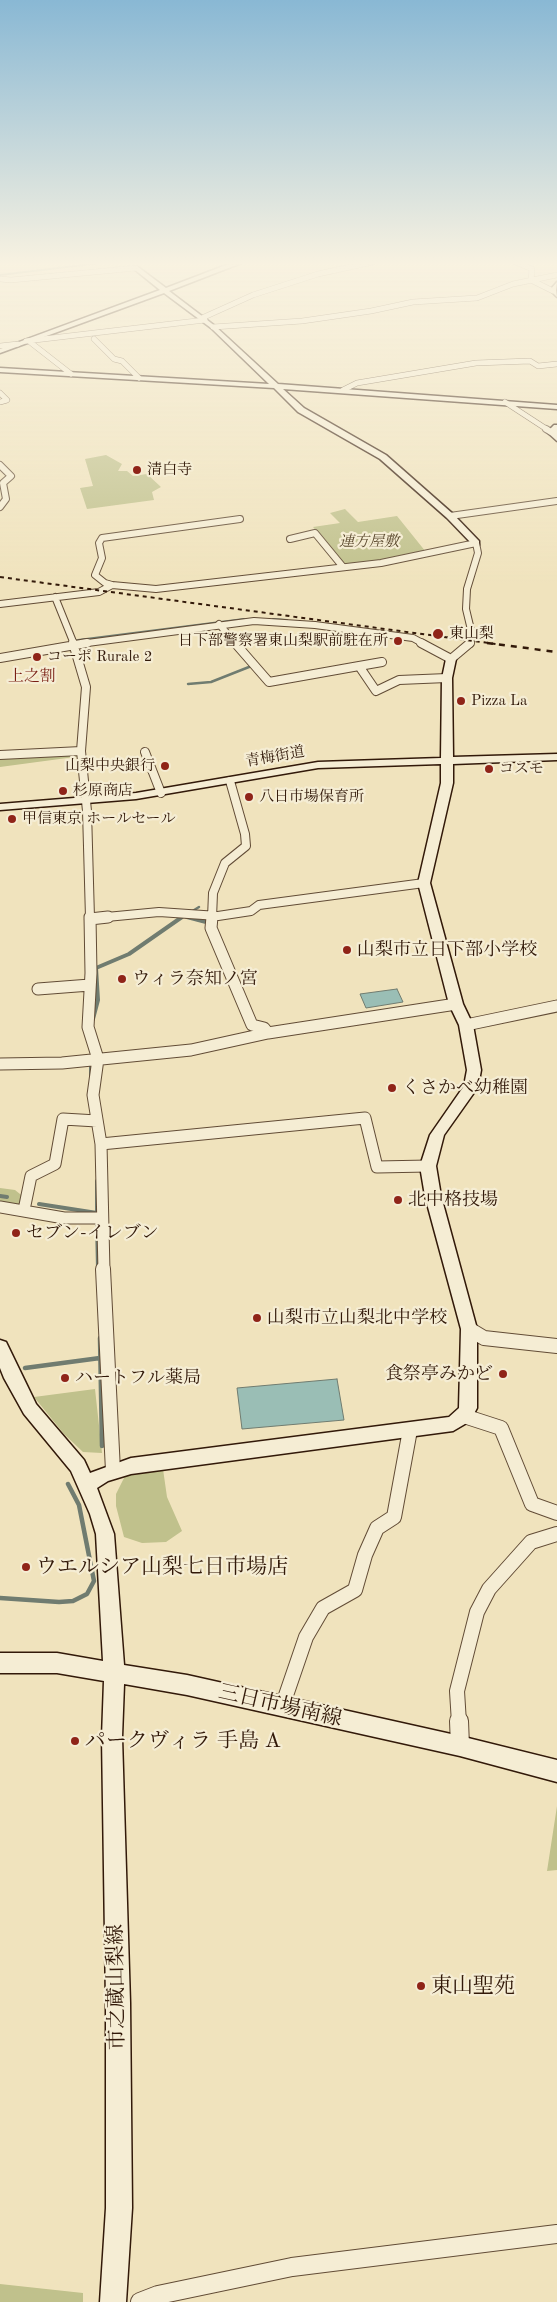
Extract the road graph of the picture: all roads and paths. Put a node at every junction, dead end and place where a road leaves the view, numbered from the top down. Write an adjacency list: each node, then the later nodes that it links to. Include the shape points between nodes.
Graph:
1 (65, 369): 6 (street)
2 (130, 369): 7 (street)
3 (256, 369): 8 (street)
4 (438, 369): 9 (street, via 358,383)
5 (0, 370): 6 (street)
6 (71, 374): 7 (street)
7 (139, 378): 8 (street)
8 (273, 386): 9 (street); 19 (street, via 301,410 383,457)
9 (344, 390): 12 (street)
10 (0, 393): 11 (street, via 7,400)
11 (0, 402)
12 (505, 402): 13 (street); 14 (street)
13 (557, 406)
14 (554, 429): 15 (street)
15 (557, 439)
16 (0, 465): 18 (street, via 11,476 3,483 6,499)
17 (557, 501): 19 (street)
18 (0, 506)
19 (450, 516): 22 (street)
20 (240, 519): 24 (street, via 102,538 99,543 102,558 95,575)
21 (290, 539): 23 (street, via 314,533)
22 (476, 543): 23 (street, via 397,560); 30 (street, via 478,553 467,589 466,609 472,634 470,645)
23 (343, 567): 24 (street, via 156,589)
24 (112, 585): 25 (street, via 99,592)
25 (55, 597): 26 (street); 28 (street)
26 (0, 604)
27 (219, 624): 28 (street); 30 (street, via 265,621 413,638); 32 (street, via 268,682)
28 (74, 644): 29 (street); 34 (street, via 86,687)
29 (0, 658)
30 (451, 659): 33 (street)
31 (382, 662): 32 (street)
32 (359, 666): 33 (street, via 376,691 398,680)
33 (447, 678): 38 (street)
34 (81, 751): 36 (street); 41 (street)
35 (145, 752): 40 (street)
36 (0, 755)
37 (557, 758): 38 (street, 青梅街道)
38 (448, 760): 39 (street, 青梅街道, via 318,765); 43 (street, via 447,783)
39 (230, 781): 40 (street, 青梅街道); 45 (street, via 246,846 225,863 213,893)
40 (161, 793): 41 (street, 青梅街道)
41 (86, 800): 42 (street, 青梅街道); 44 (street)
42 (0, 807)
43 (424, 883): 45 (street, via 259,905 251,911); 48 (street)
44 (90, 919): 45 (street, via 159,912); 46 (street)
45 (211, 919): 51 (street, via 228,972 252,1025 264,1028)
46 (90, 985): 47 (street); 52 (street, via 88,1027)
47 (38, 989)
48 (456, 1004): 50 (street); 51 (street)
49 (557, 1006): 50 (street)
50 (466, 1025): 56 (street, via 473,1057 471,1087 437,1136)
51 (268, 1033): 52 (street, via 191,1050)
52 (98, 1059): 53 (street); 54 (street, via 93,1095)
53 (0, 1064)
54 (97, 1122): 55 (street); 58 (street, via 63,1119 55,1164 31,1176)
55 (101, 1144): 56 (street, via 365,1118 377,1167); 59 (street)
56 (428, 1166): 60 (street)
57 (0, 1207): 58 (street)
58 (24, 1210): 59 (street, via 64,1218)
59 (101, 1218): 65 (street)
60 (469, 1330): 61 (street, via 484,1338); 63 (street, via 468,1408)
61 (557, 1346)
62 (0, 1347): 66 (street, 市之蔵山梨線, via 30,1409 78,1466)
63 (464, 1416): 64 (street, via 453,1424); 67 (street, via 501,1428 532,1504)
64 (410, 1430): 65 (street); 71 (street, via 394,1517 377,1528 355,1590 323,1608 306,1637)
65 (113, 1471): 66 (street)
66 (86, 1486): 70 (street, 市之蔵山梨線, via 105,1534)
67 (557, 1513)
68 (557, 1534): 72 (street, via 531,1542 489,1589 477,1612 457,1691)
69 (0, 1663): 70 (street, 三日市場南線, via 43,1662)
70 (114, 1672): 71 (street, 三日市場南線); 75 (street, 市之蔵山梨線, via 112,1737 119,2208)
71 (282, 1707): 72 (street, 三日市場南線)
72 (460, 1746): 73 (street, 三日市場南線)
73 (557, 1771)
74 (557, 2234): 76 (street, via 292,2267 158,2294)
75 (113, 2302)
76 (140, 2302)

